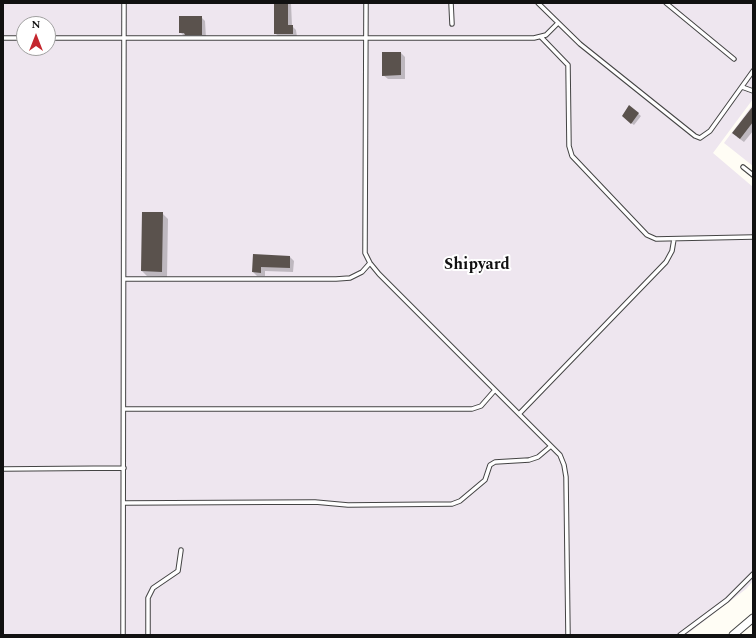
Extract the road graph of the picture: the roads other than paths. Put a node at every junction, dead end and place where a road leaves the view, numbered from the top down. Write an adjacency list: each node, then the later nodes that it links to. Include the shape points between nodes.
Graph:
1 (124, 3): 12 (lane)
2 (366, 3): 13 (lane)
3 (451, 3): 7 (lane)
4 (538, 3): 6 (lane)
5 (666, 3): 14 (lane)
6 (558, 23): 8 (lane); 16 (lane, via 580,44 700,138 710,131)
7 (452, 24)
8 (541, 37): 13 (lane); 21 (lane, via 568,65 569,146 572,156 650,237)
9 (3, 38): 10 (lane)
10 (16, 38)
11 (56, 38): 12 (lane)
12 (124, 38): 13 (lane); 23 (lane)
13 (366, 39): 22 (lane, via 365,253)
14 (734, 59)
15 (753, 71): 16 (lane)
16 (742, 87): 17 (lane)
17 (753, 91)
18 (743, 167): 19 (lane)
19 (753, 175)
20 (753, 237): 21 (lane)
21 (674, 238): 26 (lane, via 672,251 666,262)
22 (370, 263): 23 (lane, via 362,272 350,278 336,279); 24 (lane)
23 (124, 279): 25 (lane)
24 (495, 390): 25 (lane, via 481,406 472,409); 26 (lane)
25 (124, 409): 28 (lane)
26 (519, 414): 27 (lane)
27 (551, 446): 30 (lane, via 530,460 495,462 490,465 485,480 460,501 452,504 348,506 315,502); 36 (lane, via 560,455 566,477)
28 (124, 468): 29 (lane); 30 (lane)
29 (3, 469)
30 (124, 503): 34 (lane)
31 (181, 550): 35 (lane, via 178,571 153,588 148,598)
32 (753, 574): 37 (lane, via 727,600)
33 (753, 618): 38 (street)
34 (123, 635)
35 (148, 635)
36 (568, 635)
37 (680, 635)
38 (733, 635)

